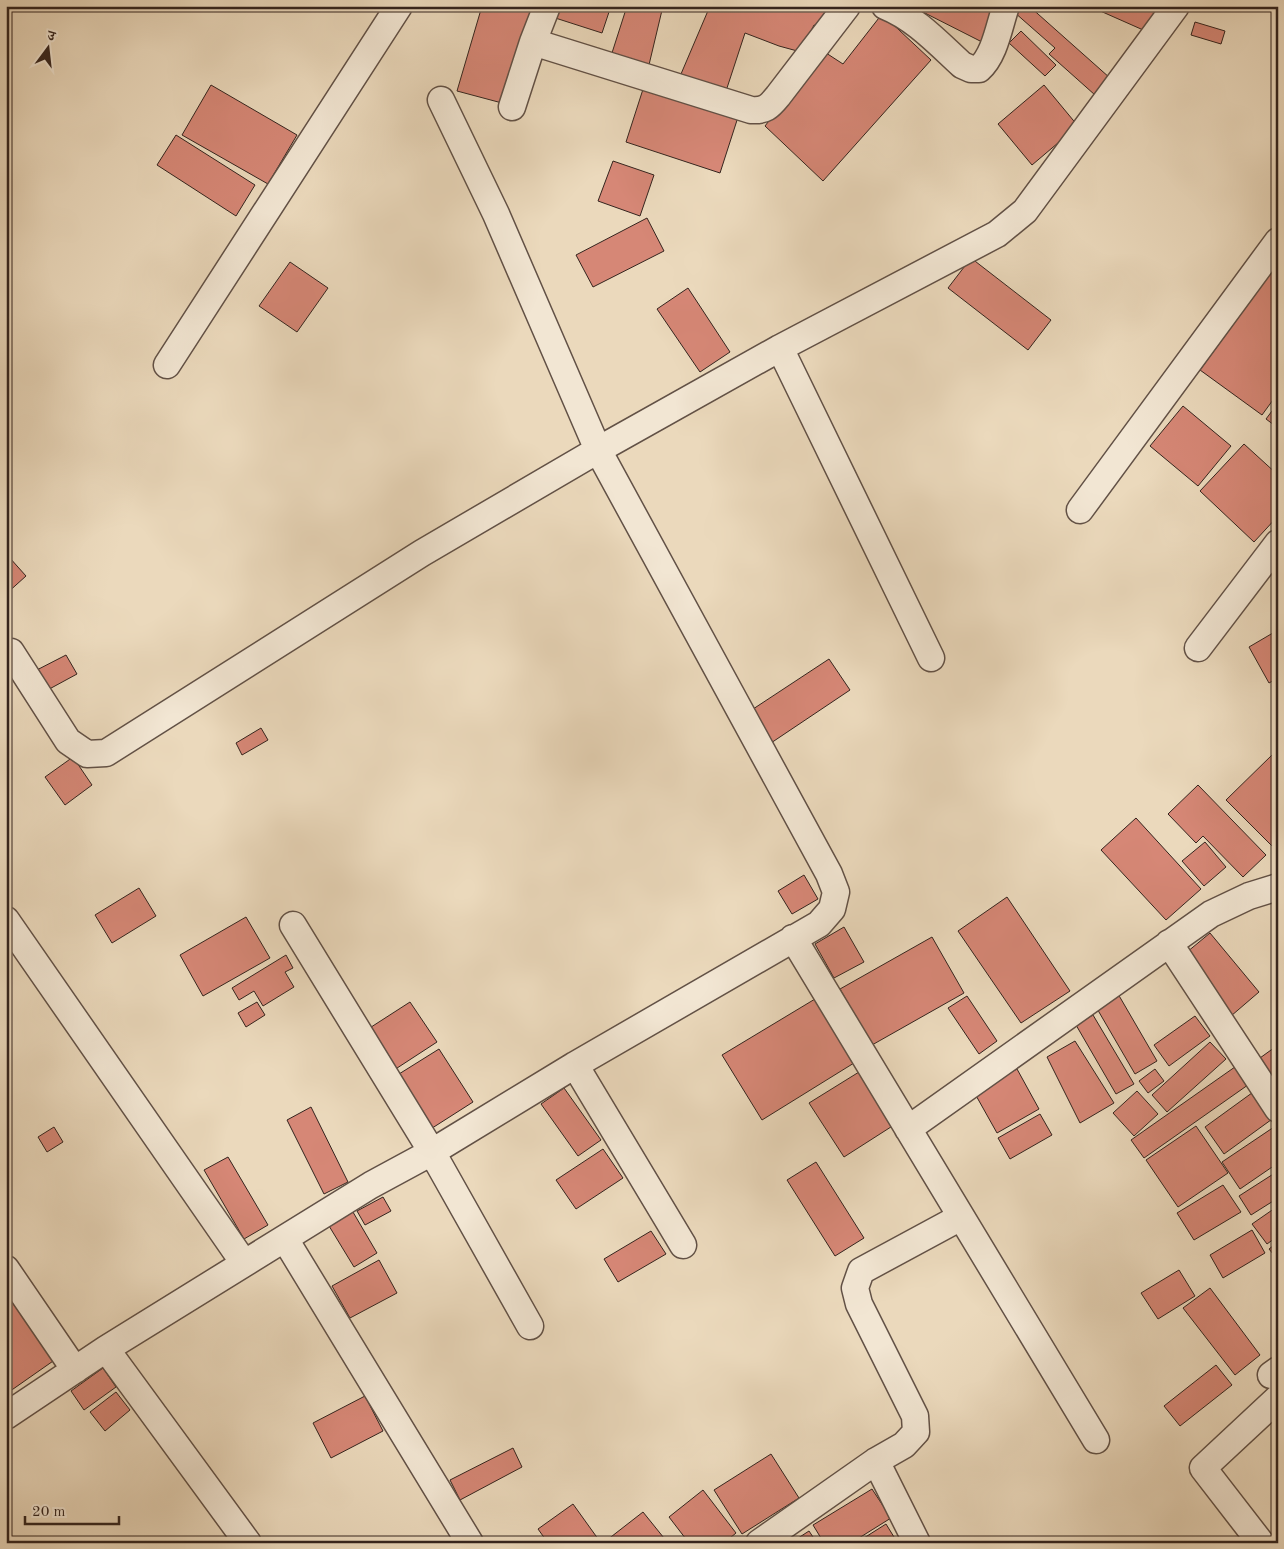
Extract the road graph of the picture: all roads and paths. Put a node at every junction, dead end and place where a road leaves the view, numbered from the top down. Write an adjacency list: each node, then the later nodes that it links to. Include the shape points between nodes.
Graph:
1 (399, 6): 12 (street)
2 (547, 6): 7 (street)
3 (847, 6): 7 (street, via 778,96 761,110 750,110)
4 (885, 6): 5 (street, via 915,23 962,65 971,69 979,69 986,63)
5 (1006, 6)
6 (1176, 6): 11 (street, via 1025,211 997,234)
7 (533, 42): 9 (street)
8 (441, 100): 13 (street, via 496,214)
9 (512, 107)
10 (1278, 241): 14 (street)
11 (780, 348): 13 (street); 18 (street)
12 (167, 365)
13 (598, 450): 17 (street, via 422,553 106,753 87,754 68,741); 22 (street, via 829,874 836,892 832,909 819,924)
14 (1080, 510)
15 (1278, 543): 16 (street)
16 (1198, 648)
17 (11, 652)
18 (932, 658)
19 (1278, 887): 23 (street, via 1211,914)
20 (6, 920): 31 (street)
21 (293, 925): 27 (street)
22 (793, 938): 24 (street); 26 (street)
23 (1169, 943): 25 (street); 26 (street)
24 (575, 1065): 27 (street); 30 (street)
25 (1278, 1109)
26 (908, 1129): 28 (street)
27 (432, 1152): 29 (street, via 371,1185); 33 (street)
28 (961, 1217): 38 (street); 39 (street, via 862,1271 856,1288 859,1304 915,1416 916,1432 904,1445)
29 (285, 1239): 31 (street); 41 (street)
30 (683, 1245)
31 (244, 1263): 34 (street)
32 (6, 1269): 35 (street)
33 (530, 1326)
34 (106, 1349): 35 (street); 40 (street)
35 (75, 1370): 37 (street)
36 (1276, 1381): 44 (street, via 1203,1468)
37 (6, 1416)
38 (1096, 1440)
39 (876, 1460): 42 (street); 43 (street)
40 (248, 1543)
41 (470, 1543)
42 (759, 1543)
43 (917, 1543)
44 (1261, 1543)

